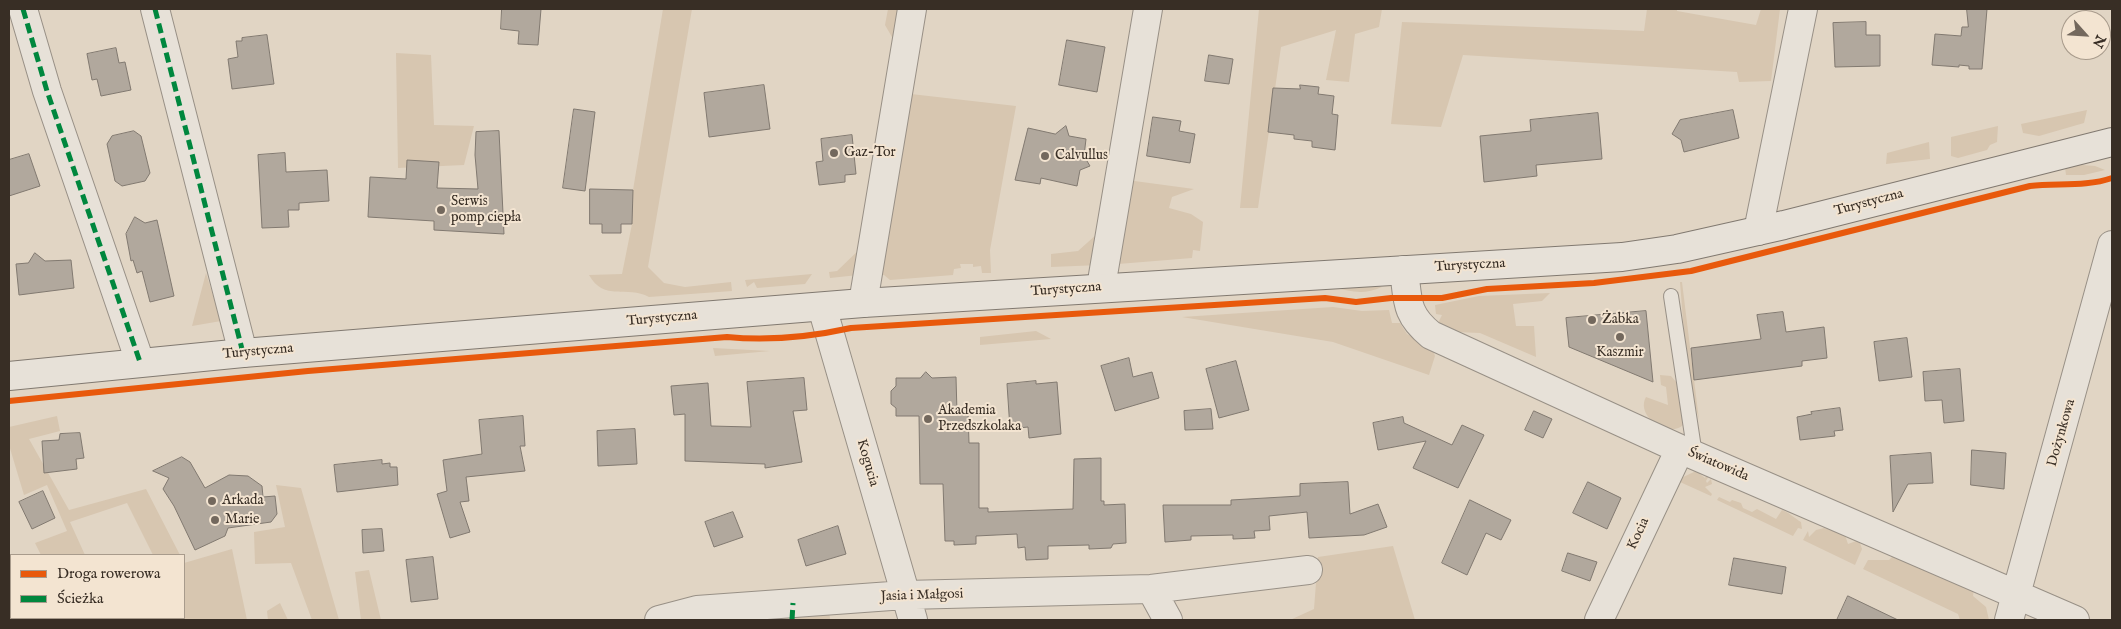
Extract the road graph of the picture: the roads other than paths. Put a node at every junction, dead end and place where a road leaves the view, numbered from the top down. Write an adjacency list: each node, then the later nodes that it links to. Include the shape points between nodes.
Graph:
1 (23, 9): 15 (street, via 47,91)
2 (155, 9): 14 (street)
3 (912, 9): 12 (street)
4 (1148, 9): 10 (street)
5 (1803, 9): 7 (street)
6 (2112, 142): 7 (street, Turystyczna)
7 (1758, 231): 9 (street, Turystyczna, via 1622,257)
8 (2112, 246): 21 (street, Dożynkowa)
9 (1404, 270): 10 (street, Turystyczna); 17 (street, Światowida, via 1410,314 1430,335)
10 (1101, 287): 12 (street, Turystyczna)
11 (1671, 296): 17 (lane)
12 (863, 303): 13 (street, Turystyczna)
13 (822, 307): 14 (street, Turystyczna); 20 (street, Kogucia)
14 (243, 353): 15 (street, Turystyczna)
15 (140, 362): 16 (street, Turystyczna)
16 (9, 376)
17 (1688, 452): 21 (street, Światowida); 24 (street, Kocia)
18 (1308, 570): 19 (street, Jasia i Małgosi)
19 (1151, 589): 20 (street, Jasia i Małgosi); 23 (street)
20 (909, 608): 22 (street, Jasia i Małgosi, via 697,610)
21 (2013, 608): 25 (street, Światowida)
22 (659, 620)
23 (1168, 620)
24 (1599, 620)
25 (2075, 620)

